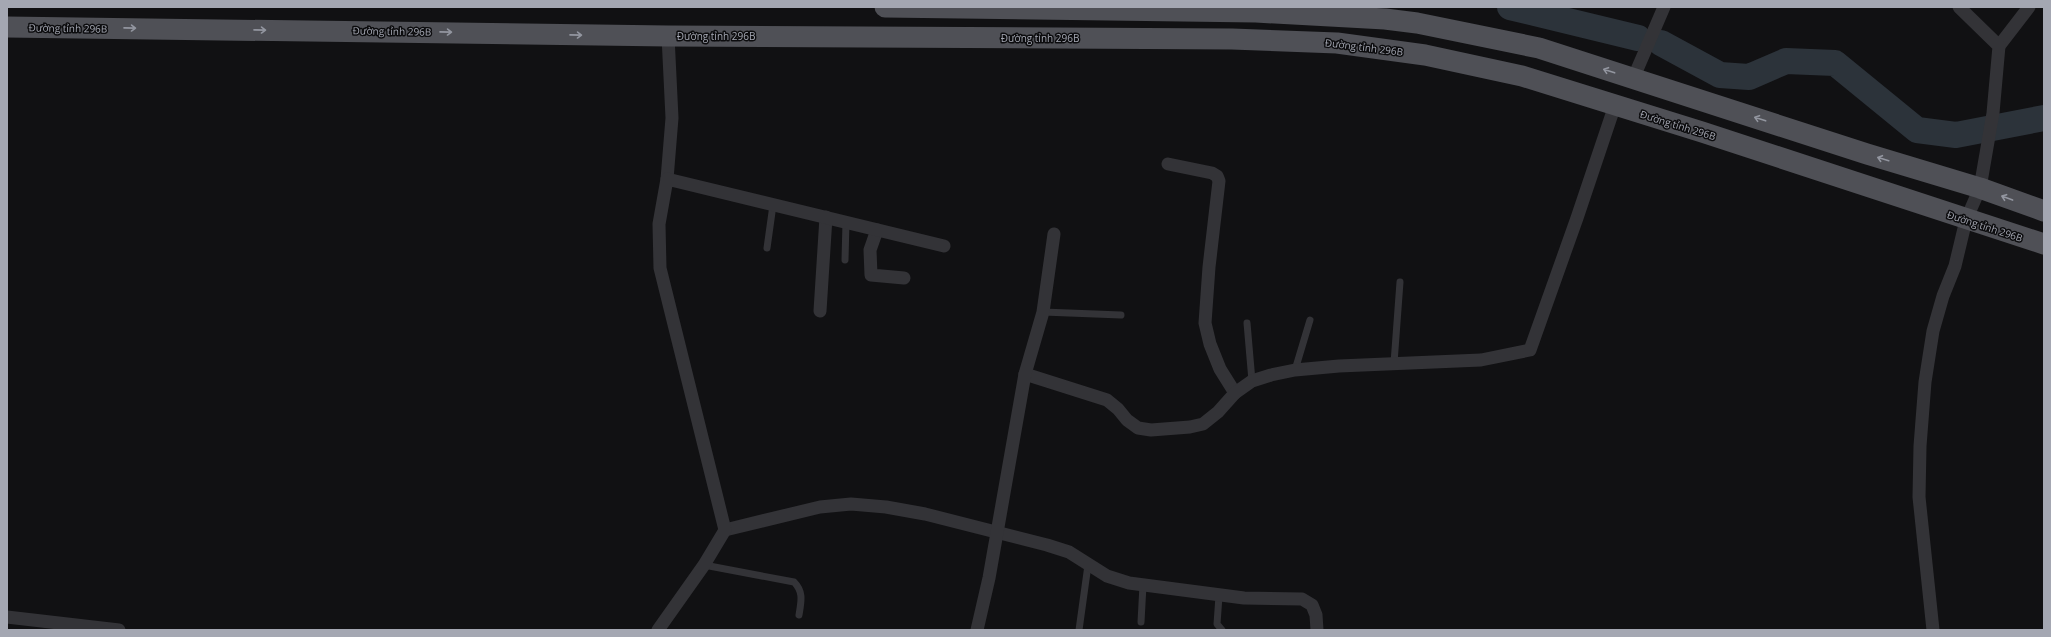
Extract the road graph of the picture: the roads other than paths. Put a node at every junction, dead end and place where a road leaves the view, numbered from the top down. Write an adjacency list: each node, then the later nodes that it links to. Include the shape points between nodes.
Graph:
1 (885, 7): 8 (main road, one-way to 1, via 1539,48 1385,19 1256,12)
2 (1664, 7): 8 (street)
3 (1958, 7): 7 (street)
4 (2029, 7): 7 (street)
5 (7, 27): 6 (main road, Đường tỉnh 296B, one-way to 6)
6 (668, 36): 9 (main road, Đường tỉnh 296B, via 1232,39 1337,43 1425,55 1483,67 1522,76); 11 (street, via 672,118)
7 (1999, 46): 12 (street, via 1993,113)
8 (1633, 79): 12 (main road, one-way to 8)
9 (1615, 105): 16 (main road, Đường tỉnh 296B, via 1791,160); 31 (street, via 1530,350 1481,360)
10 (1168, 164): 35 (street, via 1212,173 1219,181 1205,323 1220,369)
11 (667, 179): 13 (street); 36 (street, via 659,224 660,268)
12 (1980, 188): 14 (main road, one-way to 12); 16 (street)
13 (773, 205): 15 (street); 22 (lane)
14 (2044, 211)
15 (826, 217): 17 (street); 26 (street)
16 (1966, 220): 20 (main road, Đường tỉnh 296B); 51 (street, via 1955,266 1942,296 1933,331 1920,446 1919,497)
17 (846, 222): 18 (street); 23 (lane)
18 (877, 230): 21 (street); 24 (street, via 870,250 871,275)
19 (1054, 234): 27 (street)
20 (2044, 244)
21 (944, 246)
22 (767, 248)
23 (845, 260)
24 (904, 278)
25 (1400, 282): 31 (lane)
26 (820, 310)
27 (1043, 312): 28 (lane); 33 (street)
28 (1121, 315)
29 (1310, 320): 32 (lane)
30 (1247, 323): 34 (lane)
31 (1394, 363): 32 (street)
32 (1295, 370): 34 (street)
33 (1025, 374): 35 (street, via 1107,400 1138,428 1151,430 1203,424); 37 (street)
34 (1252, 381): 35 (street)
35 (1235, 393)
36 (725, 530): 37 (street, via 820,507 851,504 925,514); 38 (street)
37 (997, 531): 39 (street, via 1069,552); 47 (street)
38 (704, 565): 42 (lane, via 794,582 800,588 802,598); 46 (street)
39 (1088, 565): 40 (street, via 1107,576); 48 (lane)
40 (1143, 585): 41 (street); 44 (lane)
41 (1219, 596): 49 (lane, via 1217,624); 50 (street, via 1302,600 1312,605)
42 (799, 615)
43 (7, 617): 45 (street)
44 (1141, 622)
45 (119, 630)
46 (658, 630)
47 (978, 630)
48 (1079, 630)
49 (1222, 630)
50 (1317, 630)
51 (1933, 630)

